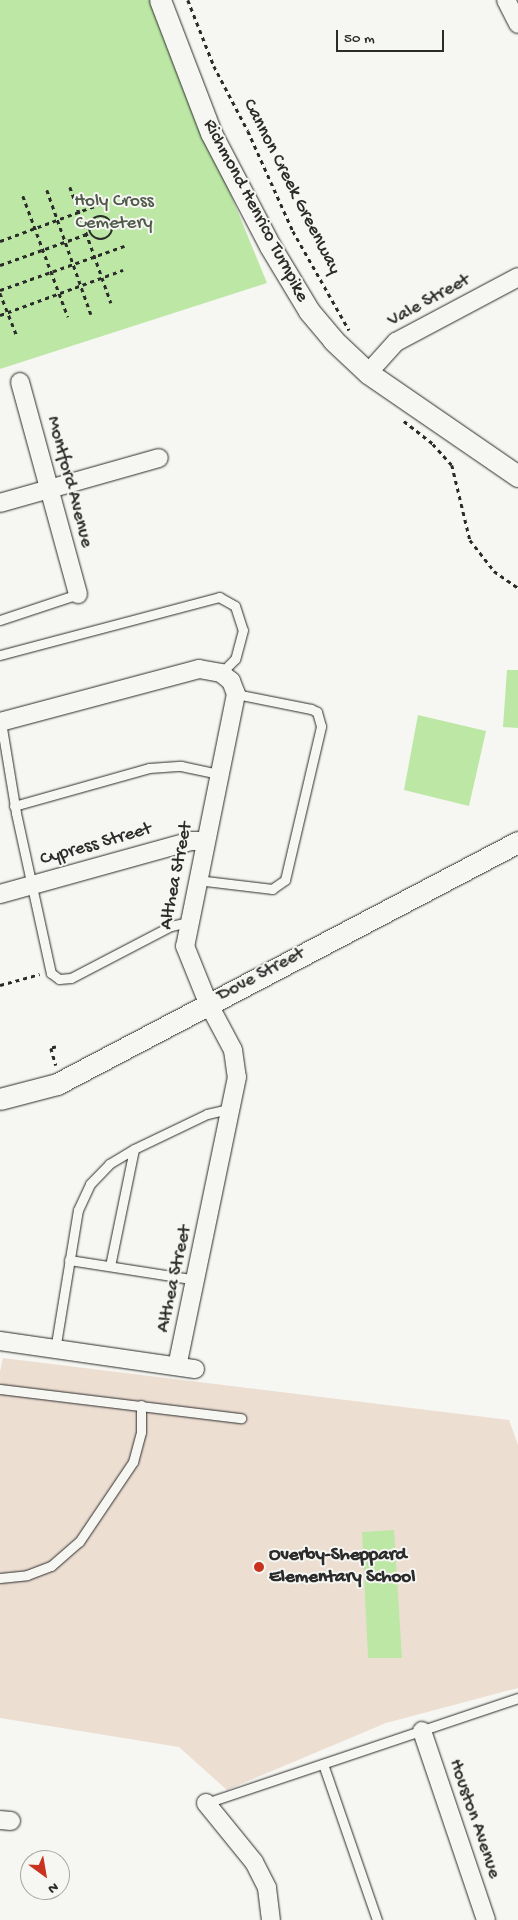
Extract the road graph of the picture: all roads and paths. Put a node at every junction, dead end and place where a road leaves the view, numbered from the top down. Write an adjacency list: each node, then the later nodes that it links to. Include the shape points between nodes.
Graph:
1 (160, 0): 34 (street, Richmond Henrico Turnpike, via 211,133 270,246 319,324)
2 (188, 0): 33 (path, Cannon Creek Greenway, via 214,66 248,131 293,232)
3 (506, 0): 4 (street)
4 (518, 24)
5 (70, 187): 9 (path)
6 (47, 190): 10 (path)
7 (24, 196): 11 (path)
8 (108, 201): 9 (path)
9 (79, 212): 10 (path); 12 (path)
10 (57, 220): 11 (path); 14 (path)
11 (35, 228): 13 (path); 16 (path)
12 (89, 233): 12 (path, via 90,224 96,217 105,216 112,223 112,232 106,238 97,239); 14 (path); 17 (path)
13 (0, 241)
14 (65, 242): 16 (path); 18 (path)
15 (124, 246): 17 (path)
16 (43, 249): 19 (path); 21 (path)
17 (95, 256): 18 (path); 23 (path)
18 (73, 264): 21 (path); 24 (path)
19 (0, 265)
20 (123, 270): 23 (path)
21 (51, 272): 25 (path); 26 (path)
22 (518, 277): 34 (street, Vale Street, via 396,342)
23 (102, 278): 24 (path); 27 (path)
24 (81, 286): 26 (path); 29 (path)
25 (0, 291): 28 (path)
26 (59, 293): 28 (path); 31 (path)
27 (111, 303)
28 (7, 312): 30 (path); 32 (path)
29 (91, 314)
30 (0, 315)
31 (68, 316)
32 (16, 336)
33 (353, 336)
34 (368, 373): 36 (street, Richmond Henrico Turnpike)
35 (20, 382): 39 (street, Montford Avenue)
36 (403, 398): 38 (street, Richmond Henrico Turnpike); 41 (path, via 404,420 452,465 474,547 494,571)
37 (159, 458): 39 (street)
38 (518, 476)
39 (50, 488): 40 (street); 42 (street, Montford Avenue)
40 (0, 503)
41 (518, 588)
42 (78, 594): 43 (lane)
43 (0, 620)
44 (0, 655): 45 (lane, via 219,597 234,606 243,630 234,659)
45 (222, 673): 46 (street, via 231,681); 47 (street, via 199,668)
46 (236, 694): 48 (street, Althea Street); 52 (lane, via 311,709 317,712 321,726 285,880 272,889)
47 (0, 722): 49 (lane)
48 (219, 774): 49 (lane, via 181,766 149,768); 50 (street, Althea Street)
49 (14, 806): 53 (lane)
50 (205, 842): 52 (street, Althea Street); 53 (street, Cypress Street, via 191,841)
51 (518, 842): 58 (street, Dove Street)
52 (197, 880): 55 (street, Althea Street)
53 (32, 886): 54 (street, Cypress Street); 56 (lane)
54 (0, 894)
55 (188, 922): 56 (lane, via 171,926 71,978 59,979); 58 (street, Althea Street, via 185,946)
56 (51, 971): 57 (path)
57 (0, 985)
58 (208, 1003): 60 (street, Dove Street); 62 (street, Althea Street, via 233,1050 237,1077)
59 (56, 1047): 60 (path, via 51,1048)
60 (62, 1082): 61 (street, Dove Street)
61 (0, 1098)
62 (232, 1108): 63 (lane, via 207,1114); 66 (street, Althea Street)
63 (134, 1149): 64 (lane, via 108,1164 90,1184 78,1210); 65 (lane)
64 (69, 1260): 65 (lane); 68 (lane)
65 (110, 1266): 66 (lane)
66 (197, 1280): 69 (street, Althea Street)
67 (0, 1341): 68 (street)
68 (55, 1350): 69 (street)
69 (177, 1366): 70 (street)
70 (195, 1369)
71 (0, 1389): 72 (lane)
72 (141, 1405): 73 (lane); 74 (lane, via 141,1432 132,1462 79,1542 51,1566 26,1575)
73 (241, 1418)
74 (0, 1578)
75 (518, 1698): 76 (lane)
76 (422, 1732): 77 (lane); 81 (street, Houston Avenue)
77 (323, 1764): 78 (lane); 80 (lane)
78 (206, 1803): 79 (street, via 254,1862 267,1888)
79 (271, 1920)
80 (377, 1920)
81 (486, 1920)

